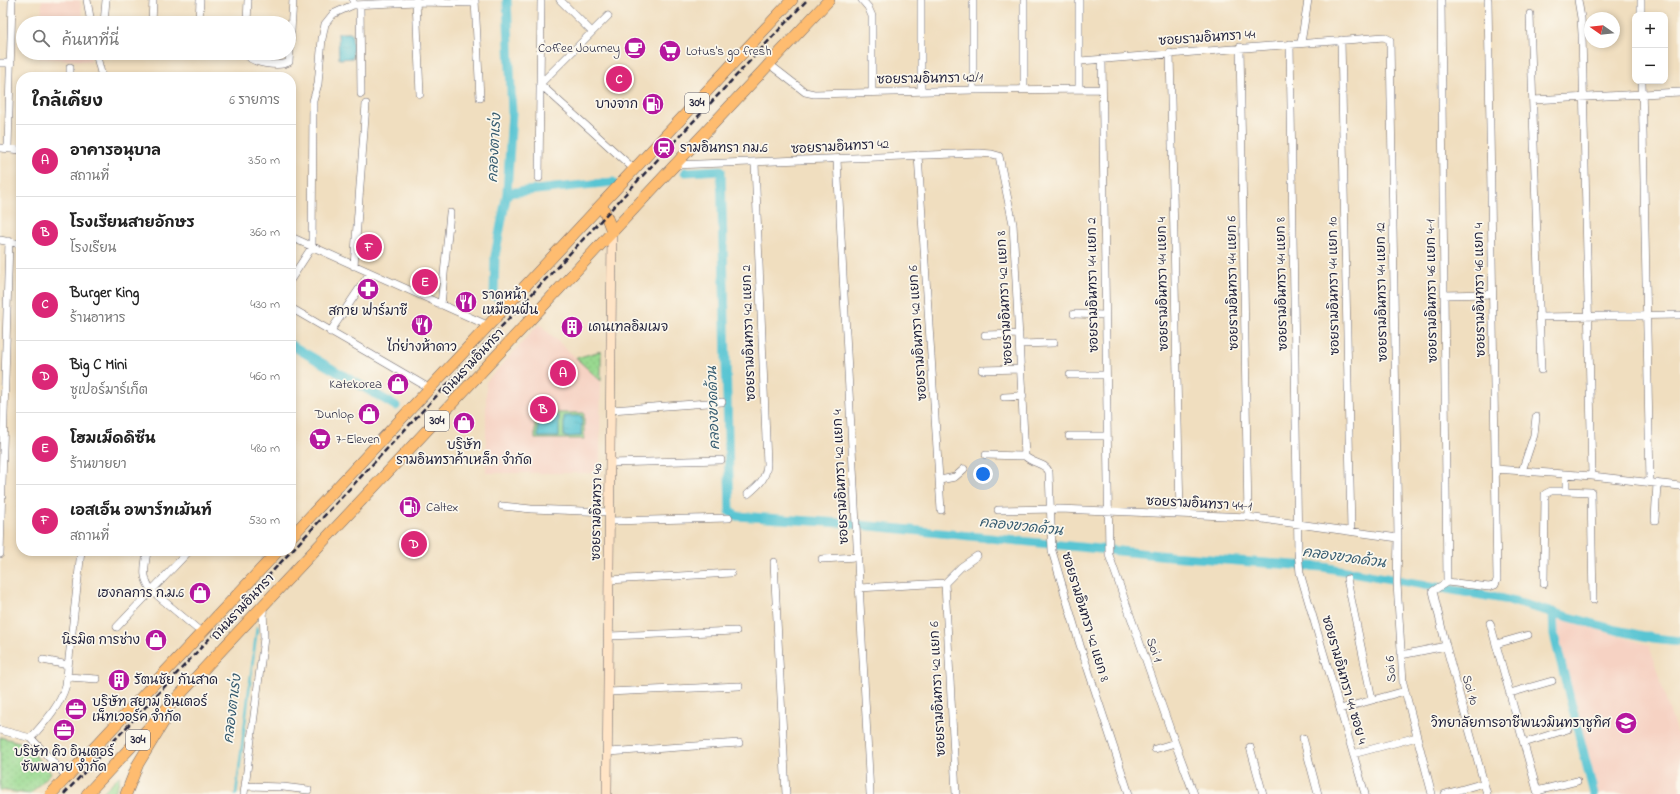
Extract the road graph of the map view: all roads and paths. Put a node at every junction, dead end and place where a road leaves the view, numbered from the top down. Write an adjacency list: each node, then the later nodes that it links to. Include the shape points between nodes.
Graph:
1 (12, 0): 47 (street)
2 (86, 0): 27 (street)
3 (106, 0): 28 (street)
4 (153, 0): 29 (street)
5 (200, 0): 30 (street)
6 (248, 0): 31 (street)
7 (293, 0): 32 (street)
8 (541, 0): 52 (street)
9 (560, 0): 34 (street)
10 (792, 0): 76 (main road, ถนนรามอินทรา / 304)
11 (829, 0): 48 (main road, ถนนรามอินทรา / 304)
12 (862, 0): 59 (street, via 872,16)
13 (921, 0): 58 (street)
14 (973, 0): 56 (street)
15 (1024, 0): 54 (street)
16 (1078, 0): 45 (street)
17 (1308, 0): 36 (street)
18 (1441, 0): 90 (street, ซอยรามอินทรา 46 แยก 4-1)
19 (1488, 0): 89 (street, ซอยรามอินทรา 46 แยก 4)
20 (1578, 0): 64 (street)
21 (1641, 0): 25 (street)
22 (416, 1): 23 (street); 24 (street); 63 (street)
23 (475, 1): 65 (street)
24 (356, 4): 62 (street); 85 (street, via 333,14 326,24 322,39 318,84 313,101)
25 (1641, 12)
26 (1530, 14): 66 (street)
27 (89, 16)
28 (105, 16)
29 (152, 16)
30 (199, 16)
31 (247, 16)
32 (292, 16)
33 (608, 16): 34 (street)
34 (592, 32): 52 (street)
35 (1341, 40): 36 (street, ซอยรามอินทรา 44); 38 (street, ซอยรามอินทรา 44, via 1384,37 1389,39); 143 (street, ซอยรามอินทรา 44 แยก 10)
36 (1301, 43): 37 (street, ซอยรามอินทรา 44)
37 (1290, 44): 39 (street, ซอยรามอินทรา 44); 142 (street, ซอยรามอินทรา 44 แยก 8)
38 (1390, 45): 145 (street, ซอยรามอินทรา 44 แยก 12)
39 (1240, 47): 40 (street, ซอยรามอินทรา 44); 140 (street, ซอยรามอินทรา 44 แยก 6)
40 (1170, 53): 41 (street, ซอยรามอินทรา 44); 137 (street, ซอยรามอินทรา 44 แยก 4)
41 (1102, 59): 45 (street, ซอยรามอินทรา 44); 57 (street, ซอยรามอินทรา 44 แยก 2)
42 (98, 60): 51 (street)
43 (252, 60): 44 (street, via 285,64)
44 (289, 60)
45 (1080, 61): 55 (street)
46 (0, 62): 47 (street)
47 (12, 63): 69 (street)
48 (769, 64): 59 (street, ซอยรามอินทรา 42/1, via 808,93); 75 (main road, ถนนรามอินทรา / 304)
49 (70, 67): 50 (street)
50 (70, 72)
51 (101, 72)
52 (540, 84): 76 (street); 77 (street)
53 (1642, 84): 61 (street)
54 (1024, 89): 55 (street, ซอยรามอินทรา 42/1); 56 (street, ซอยรามอินทรา 42/1)
55 (1079, 89): 57 (street, ซอยรามอินทรา 42/1)
56 (973, 90): 58 (street, ซอยรามอินทรา 42/1)
57 (1102, 90): 94 (street, ซอยรามอินทรา 44 แยก 2)
58 (920, 91): 59 (street, ซอยรามอินทรา 42/1)
59 (872, 92)
60 (1680, 92): 61 (street)
61 (1643, 93): 64 (street); 97 (street)
62 (361, 94)
63 (420, 94)
64 (1584, 97): 66 (street); 96 (street)
65 (480, 98)
66 (1533, 100): 98 (street)
67 (366, 104): 86 (street)
68 (0, 148): 69 (street)
69 (8, 148): 70 (street)
70 (16, 149)
71 (918, 155): 72 (street, ซอยรามอินทรา 42); 74 (street, ซอยรามอินทรา 42, via 992,154 1000,156); 127 (street, ซอยรามอินทรา 42 แยก 6)
72 (837, 160): 73 (street, ซอยรามอินทรา 42); 153 (street, ซอยรามอินทรา 42 แยก 4)
73 (755, 163): 75 (street, ซอยรามอินทรา 42); 131 (street, ซอยรามอินทรา 42 แยก 2, via 767,464 760,485)
74 (1002, 164): 101 (street, ซอยรามอินทรา 42 แยก 8, via 1012,224)
75 (674, 165): 80 (main road, ถนนรามอินทรา / 304)
76 (635, 170): 78 (main road, ถนนรามอินทรา / 304)
77 (540, 178)
78 (602, 204): 80 (main road); 99 (main road, ถนนรามอินทรา / 304)
79 (450, 213): 91 (street)
80 (612, 231): 114 (street, ซอยรามอินทรา 40); 165 (main road, ถนนรามอินทรา / 304)
81 (296, 239): 85 (street)
82 (0, 240): 83 (street)
83 (9, 241): 84 (street); 147 (street)
84 (16, 243)
85 (312, 246): 86 (street); 87 (street)
86 (354, 266): 88 (street)
87 (296, 271)
88 (370, 273): 91 (street); 100 (street)
89 (1492, 294): 90 (street); 123 (street, ซอยรามอินทรา 46 แยก 4)
90 (1444, 295): 160 (street, ซอยรามอินทรา 46 แยก 4-1)
91 (441, 305): 99 (street)
92 (296, 311): 100 (street)
93 (1074, 314): 94 (street)
94 (1105, 315): 109 (street, ซอยรามอินทรา 44 แยก 2)
95 (1680, 315): 97 (street)
96 (1589, 316): 97 (street); 98 (street); 126 (street)
97 (1647, 316): 128 (street)
98 (1540, 317): 107 (street)
99 (487, 325): 110 (main road, ถนนรามอินทรา / 304)
100 (330, 332): 110 (street)
101 (1019, 334): 102 (street); 104 (street, ซอยรามอินทรา 42 แยก 8)
102 (985, 335)
103 (1054, 343): 104 (street)
104 (1020, 344): 105 (street, ซอยรามอินทรา 42 แยก 8)
105 (1021, 369): 106 (street); 111 (street, ซอยรามอินทรา 42 แยก 8)
106 (982, 370)
107 (1541, 370)
108 (1070, 375): 109 (street)
109 (1106, 375): 117 (street, ซอยรามอินทรา 44 แยก 2)
110 (429, 388): 144 (main road, ถนนรามอินทรา / 304)
111 (1023, 396): 112 (street); 119 (street, ซอยรามอินทรา 42 แยก 8)
112 (1004, 397)
113 (722, 402): 114 (street)
114 (611, 410): 121 (street, ซอยรามอินทรา 40)
115 (1536, 417): 124 (street, via 1534,435)
116 (1069, 436): 117 (street)
117 (1107, 436): 136 (street, ซอยรามอินทรา 44 แยก 2)
118 (986, 455): 119 (street, ซอยรามอินทรา 42 แยก 8)
119 (1025, 456): 133 (street, ซอยรามอินทรา 42 แยก 8, via 1048,469)
120 (721, 460): 121 (street)
121 (610, 463): 138 (street, ซอยรามอินทรา 40)
122 (964, 469): 127 (street, via 955,477)
123 (1495, 469): 124 (street); 160 (street, ซอยรามอินทรา 46 แยก 4, via 1495,585 1489,588)
124 (1522, 471): 125 (street)
125 (1566, 475): 126 (street); 130 (street)
126 (1592, 476): 128 (street)
127 (940, 480): 134 (street, ซอยรามอินทรา 42 แยก 6)
128 (1654, 483): 129 (street); 141 (street)
129 (1680, 486)
130 (1566, 491): 161 (street, via 1551,491 1545,494); 164 (street, via 1591,492)
131 (748, 494)
132 (502, 506): 138 (street)
133 (1050, 509): 135 (street, ซอยรามอินทรา 44-1); 136 (street, ซอยรามอินทรา 44-1); 213 (street, ซอยรามอินทรา 42 แยก 8, via 1052,551)
134 (941, 510)
135 (998, 510)
136 (1108, 511): 137 (street, ซอยรามอินทรา 44-1); 193 (street, Soi 1, via 1109,555)
137 (1180, 514): 140 (street, ซอยรามอินทรา 44-1)
138 (610, 516): 139 (street); 158 (street, ซอยรามอินทรา 40)
139 (729, 518)
140 (1248, 518): 142 (street, ซอยรามอินทรา 44-1)
141 (1655, 520)
142 (1297, 524): 143 (street, ซอยรามอินทรา 44-1); 146 (street, ซอยรามอินทรา 44 แยก 8)
143 (1351, 531): 145 (street, ซอยรามอินทรา 44-1)
144 (296, 532)
145 (1398, 538): 174 (street, Soi 6, via 1397,583)
146 (1298, 552): 186 (street, ซอยรามอินทรา 44 ซอย 4, via 1300,573)
147 (0, 554)
148 (80, 556): 176 (street)
149 (146, 556): 163 (street, via 145,582)
150 (184, 556): 163 (street)
151 (273, 556): 169 (main road, ถนนรามอินทรา / 304)
152 (977, 556): 159 (street)
153 (857, 557): 154 (street); 162 (street, ซอยรามอินทรา 42 แยก 4)
154 (822, 559)
155 (774, 562): 210 (street)
156 (731, 573): 158 (street)
157 (1347, 579): 185 (street)
158 (609, 580): 171 (street, ซอยรามอินทรา 40)
159 (945, 582): 162 (street); 212 (street, ซอยรามอินทรา 42 แยก 6)
160 (1447, 582): 173 (street, Soi 10, via 1433,591)
161 (1544, 584)
162 (859, 588): 211 (street, ซอยรามอินทรา 42 แยก 4)
163 (152, 591): 167 (street); 169 (street)
164 (1593, 600)
165 (264, 606): 181 (main road, ถนนรามอินทรา / 304); 202 (street, via 264,638)
166 (1490, 623): 172 (street)
167 (116, 627)
168 (736, 631): 171 (street)
169 (202, 633): 199 (main road, ถนนรามอินทรา / 304)
170 (1528, 635): 172 (street)
171 (609, 636): 183 (street, ซอยรามอินทรา 40)
172 (1496, 644): 184 (street)
173 (1446, 646): 174 (street); 201 (street, Soi 10)
174 (1402, 655): 182 (street, Soi 6)
175 (43, 660): 176 (street)
176 (68, 665): 177 (street)
177 (68, 677): 178 (street); 190 (street, via 63,696)
178 (97, 679)
179 (1552, 681): 184 (street)
180 (739, 686): 183 (street)
181 (188, 687): 206 (main road, ถนนรามอินทรา / 304); 207 (main road, via 147,747)
182 (1404, 691): 185 (street); 189 (street, Soi 6)
183 (608, 692): 197 (street, ซอยรามอินทรา 40)
184 (1510, 693): 194 (street)
185 (1372, 699): 186 (street)
186 (1340, 708): 198 (street, ซอยรามอินทรา 44 ซอย 4)
187 (1568, 729): 194 (street)
188 (0, 730): 190 (street)
189 (1418, 737): 198 (street); 218 (street, Soi 6)
190 (31, 738): 199 (street)
191 (1303, 738): 216 (street)
192 (739, 743): 197 (street)
193 (1174, 743): 196 (street); 214 (street, Soi 1)
194 (1524, 743): 204 (street)
195 (1250, 747): 215 (street)
196 (1155, 749)
197 (608, 752): 209 (street, ซอยรามอินทรา 40)
198 (1353, 754): 217 (street, ซอยรามอินทรา 44 ซอย 4)
199 (67, 777): 205 (main road, ถนนรามอินทรา / 304)
200 (1577, 781): 204 (street)
201 (1484, 783): 219 (street); 220 (street, Soi 10)
202 (245, 786): 203 (street); 208 (street)
203 (308, 790)
204 (1538, 792)
205 (52, 794)
206 (87, 794)
207 (126, 794)
208 (244, 794)
209 (607, 794)
210 (786, 794)
211 (870, 794)
212 (956, 794)
213 (1129, 794)
214 (1194, 794)
215 (1263, 794)
216 (1318, 794)
217 (1365, 794)
218 (1432, 794)
219 (1445, 794)
220 (1486, 794)

